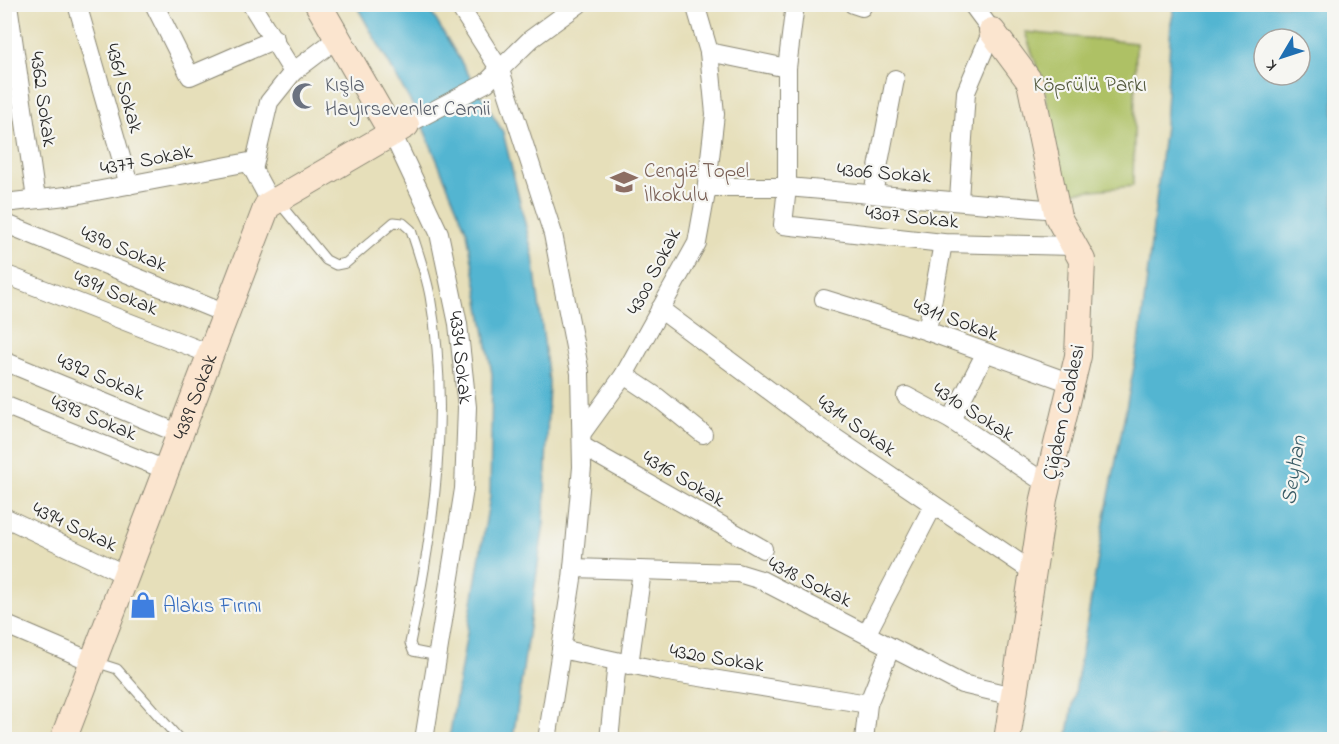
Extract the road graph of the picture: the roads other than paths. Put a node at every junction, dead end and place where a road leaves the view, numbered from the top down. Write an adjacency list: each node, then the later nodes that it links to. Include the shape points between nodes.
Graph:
1 (8, 4): 25 (street, 4362 Sokak)
2 (77, 4): 21 (street, 4361 Sokak)
3 (251, 4): 13 (street)
4 (318, 4): 12 (main road, 4334 Sokak)
5 (458, 4): 16 (street)
6 (579, 4): 16 (street, via 531,39)
7 (695, 4): 14 (street, 4300 Sokak)
8 (795, 4): 15 (street)
9 (972, 4): 11 (street)
10 (156, 5): 13 (street, via 190,76)
11 (992, 31): 26 (street, via 966,92); 29 (main road, Çiğdem Caddesi, via 1030,82)
12 (338, 38): 17 (street); 19 (main road, 4334 Sokak)
13 (275, 39): 17 (street)
14 (709, 52): 15 (street); 22 (street, 4300 Sokak, via 715,114)
15 (787, 68): 23 (street)
16 (500, 70): 19 (street, via 486,83); 48 (street, via 553,234 580,374)
17 (293, 72): 20 (street, via 269,102)
18 (895, 79): 24 (street)
19 (399, 129): 28 (main road); 62 (street, 4334 Sokak, via 439,233 458,324 467,407 464,489)
20 (253, 170): 21 (street, 4377 Sokak, via 249,162); 28 (street)
21 (129, 185): 25 (street, 4377 Sokak)
22 (707, 187): 23 (street, 4306 Sokak); 35 (street, 4300 Sokak, via 697,243)
23 (788, 187): 24 (street, 4306 Sokak); 31 (street, 4307 Sokak, via 783,225)
24 (873, 194): 26 (street, 4306 Sokak)
25 (36, 199): 27 (street, 4377 Sokak)
26 (959, 200): 29 (street, 4306 Sokak)
27 (4, 203)
28 (278, 207): 36 (main road, 4389 Sokak, via 267,206); 62 (lane, via 326,260 336,265 346,263 394,222 411,230 430,295 439,378 439,443 425,567 410,643 413,651)
29 (1057, 210): 32 (main road, Çiğdem Caddesi)
30 (4, 223): 36 (street, 4390 Sokak)
31 (943, 243): 32 (street, 4307 Sokak); 37 (street)
32 (1074, 246): 42 (main road, Çiğdem Caddesi, via 1082,260 1078,356)
33 (4, 274): 38 (street, 4391 Sokak)
34 (824, 299): 37 (street, 4311 Sokak)
35 (660, 309): 41 (street, 4300 Sokak); 51 (street, 4314 Sokak)
36 (226, 314): 38 (main road, 4389 Sokak)
37 (927, 331): 39 (street, 4311 Sokak)
38 (210, 354): 46 (main road, 4389 Sokak)
39 (985, 354): 42 (street, 4311 Sokak); 45 (street)
40 (4, 361): 46 (street, 4392 Sokak)
41 (624, 375): 47 (street); 48 (street, 4300 Sokak)
42 (1071, 384): 50 (main road, Çiğdem Caddesi)
43 (906, 396): 45 (street, 4310 Sokak)
44 (4, 405): 49 (street, 4393 Sokak)
45 (951, 420): 50 (street, 4310 Sokak)
46 (180, 434): 49 (main road, 4389 Sokak)
47 (703, 435)
48 (582, 440): 53 (street, 4316 Sokak); 54 (street)
49 (166, 470): 57 (main road, 4389 Sokak)
50 (1047, 485): 56 (main road, Çiğdem Caddesi)
51 (933, 506): 56 (street, 4314 Sokak); 59 (street)
52 (4, 517): 57 (street, 4394 Sokak)
53 (763, 549)
54 (573, 568): 55 (street, 4318 Sokak); 60 (street)
55 (642, 571): 59 (street, 4318 Sokak, via 738,573 761,580); 64 (street)
56 (1033, 572): 65 (main road, Çiğdem Caddesi)
57 (126, 575): 63 (main road, 4389 Sokak)
58 (4, 624): 63 (street)
59 (867, 633): 61 (street, 4318 Sokak)
60 (561, 649): 64 (street, 4320 Sokak); 70 (street)
61 (890, 649): 65 (street, 4318 Sokak, via 962,684); 66 (street)
62 (438, 656): 69 (street, 4334 Sokak)
63 (93, 662): 67 (main road, 4389 Sokak); 68 (lane, via 117,669)
64 (623, 663): 66 (street, 4320 Sokak); 71 (street)
65 (1013, 696): 73 (main road, Çiğdem Caddesi)
66 (868, 704): 72 (street)
67 (63, 740)
68 (180, 740)
69 (424, 740)
70 (547, 740)
71 (609, 740)
72 (864, 740)
73 (1007, 740)

